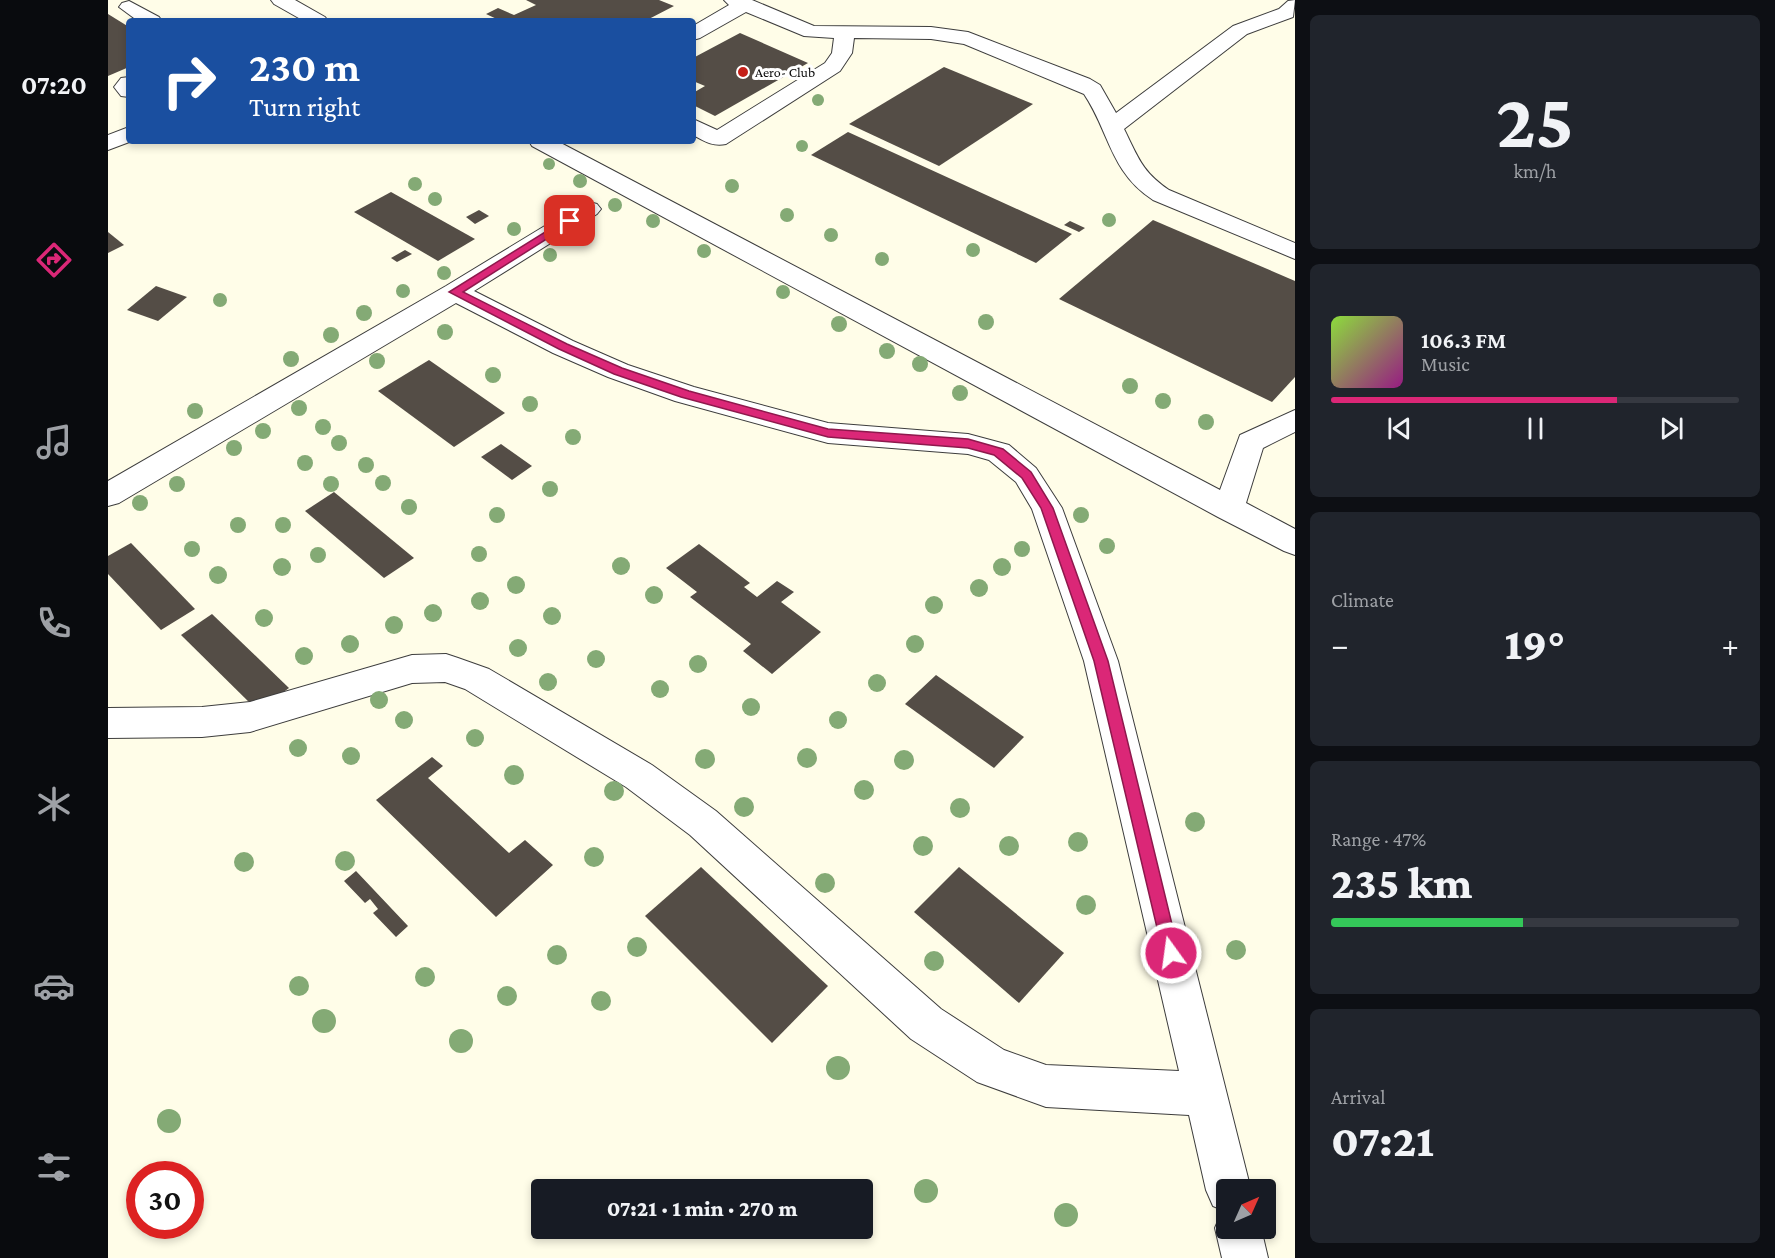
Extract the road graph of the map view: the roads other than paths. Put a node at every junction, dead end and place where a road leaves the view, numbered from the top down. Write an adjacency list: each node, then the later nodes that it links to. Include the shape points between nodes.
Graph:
1 (280, 0): 6 (street)
2 (740, 2): 7 (street); 8 (street, via 811,32)
3 (1295, 5): 9 (street, via 1286,13 1240,30)
4 (129, 7): 5 (street)
5 (147, 18)
6 (313, 18)
7 (696, 32)
8 (845, 34): 9 (street, via 931,33 968,38 1092,90); 10 (street, via 842,53 833,67 718,139)
9 (1112, 127): 15 (street, via 1133,171 1144,184 1161,195)
10 (696, 128)
11 (126, 135): 12 (street)
12 (108, 143)
13 (546, 144): 19 (street)
14 (589, 209): 16 (street)
15 (1295, 252)
16 (455, 292): 18 (street); 22 (street, via 607,366 685,394 828,433 968,444 999,452 1026,475 1047,508 1101,661)
17 (1295, 420): 19 (street, via 1250,442)
18 (108, 495)
19 (1229, 508): 20 (street)
20 (1295, 543)
21 (108, 723): 22 (street, via 202,723 250,717 412,669 446,668 477,679 639,776 703,824 926,1024 992,1066 1046,1086)
22 (1205, 1094): 23 (street)
23 (1226, 1179)
24 (1241, 1239): 25 (street)
25 (1245, 1258)

